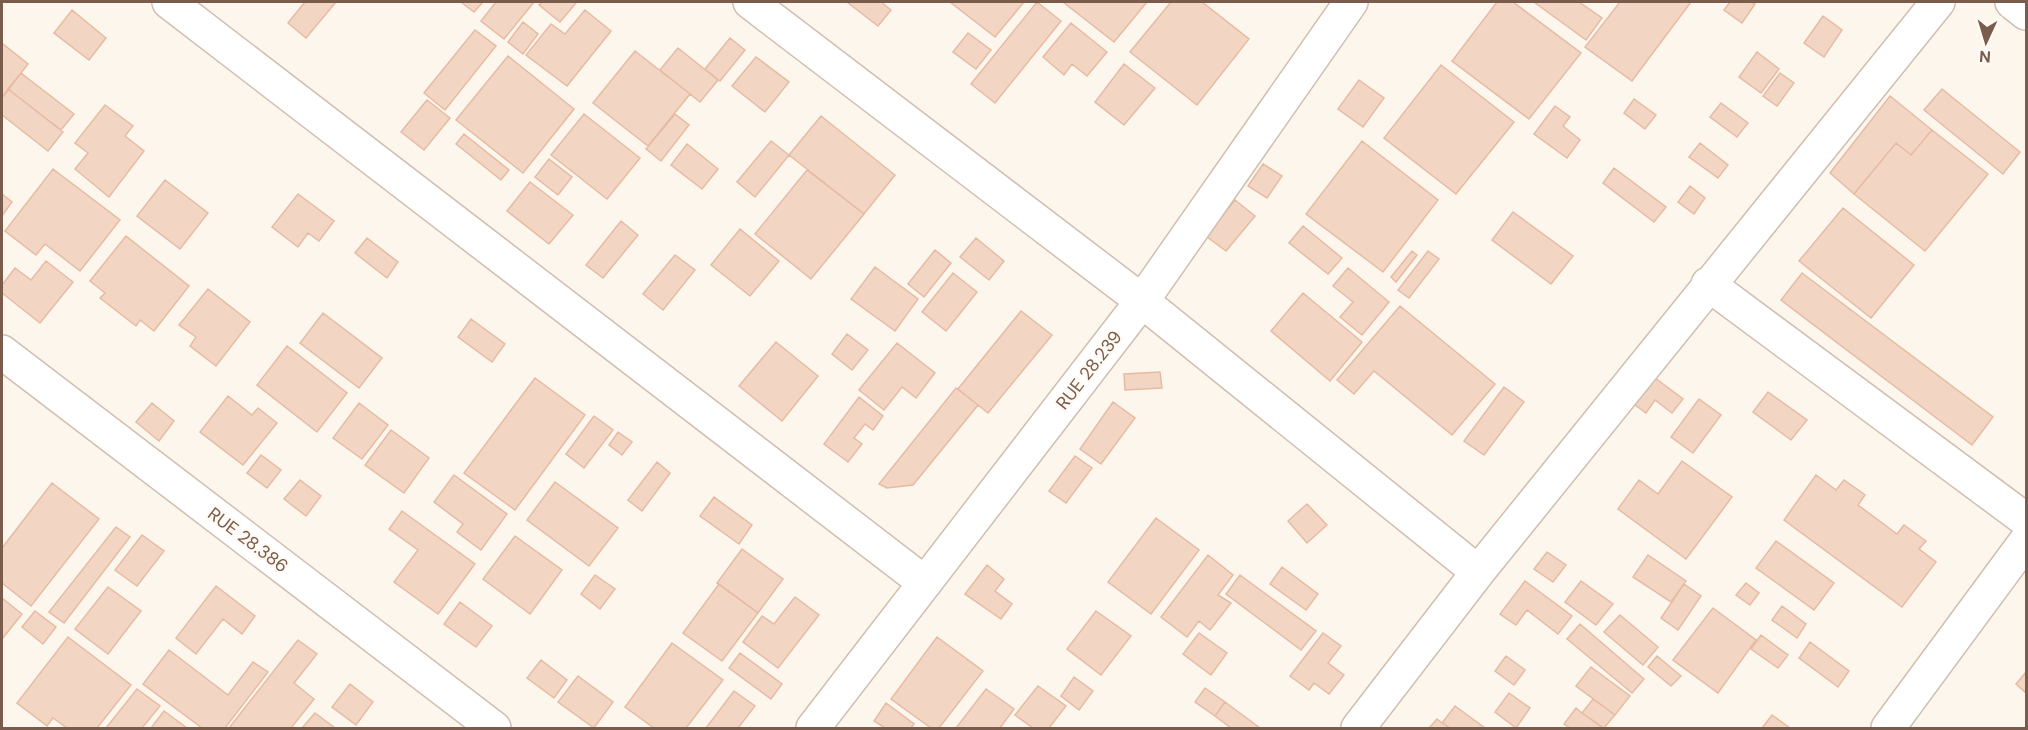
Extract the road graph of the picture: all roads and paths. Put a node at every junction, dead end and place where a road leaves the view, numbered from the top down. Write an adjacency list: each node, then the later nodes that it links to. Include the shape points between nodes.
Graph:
1 (169, 2): 13 (street)
2 (750, 2): 8 (street)
3 (1351, 2): 8 (street, RUE 28.239)
4 (1938, 2): 7 (street)
5 (2012, 2): 6 (street)
6 (2026, 13)
7 (1708, 284): 10 (street); 12 (street)
8 (1142, 301): 12 (street); 13 (street, RUE 28.239)
9 (2, 352): 14 (street, RUE 28.386)
10 (2026, 520)
11 (2026, 541): 17 (street)
12 (1478, 572): 16 (street)
13 (925, 583): 15 (street, RUE 28.239)
14 (494, 729)
15 (813, 729)
16 (1358, 729)
17 (1888, 729)

